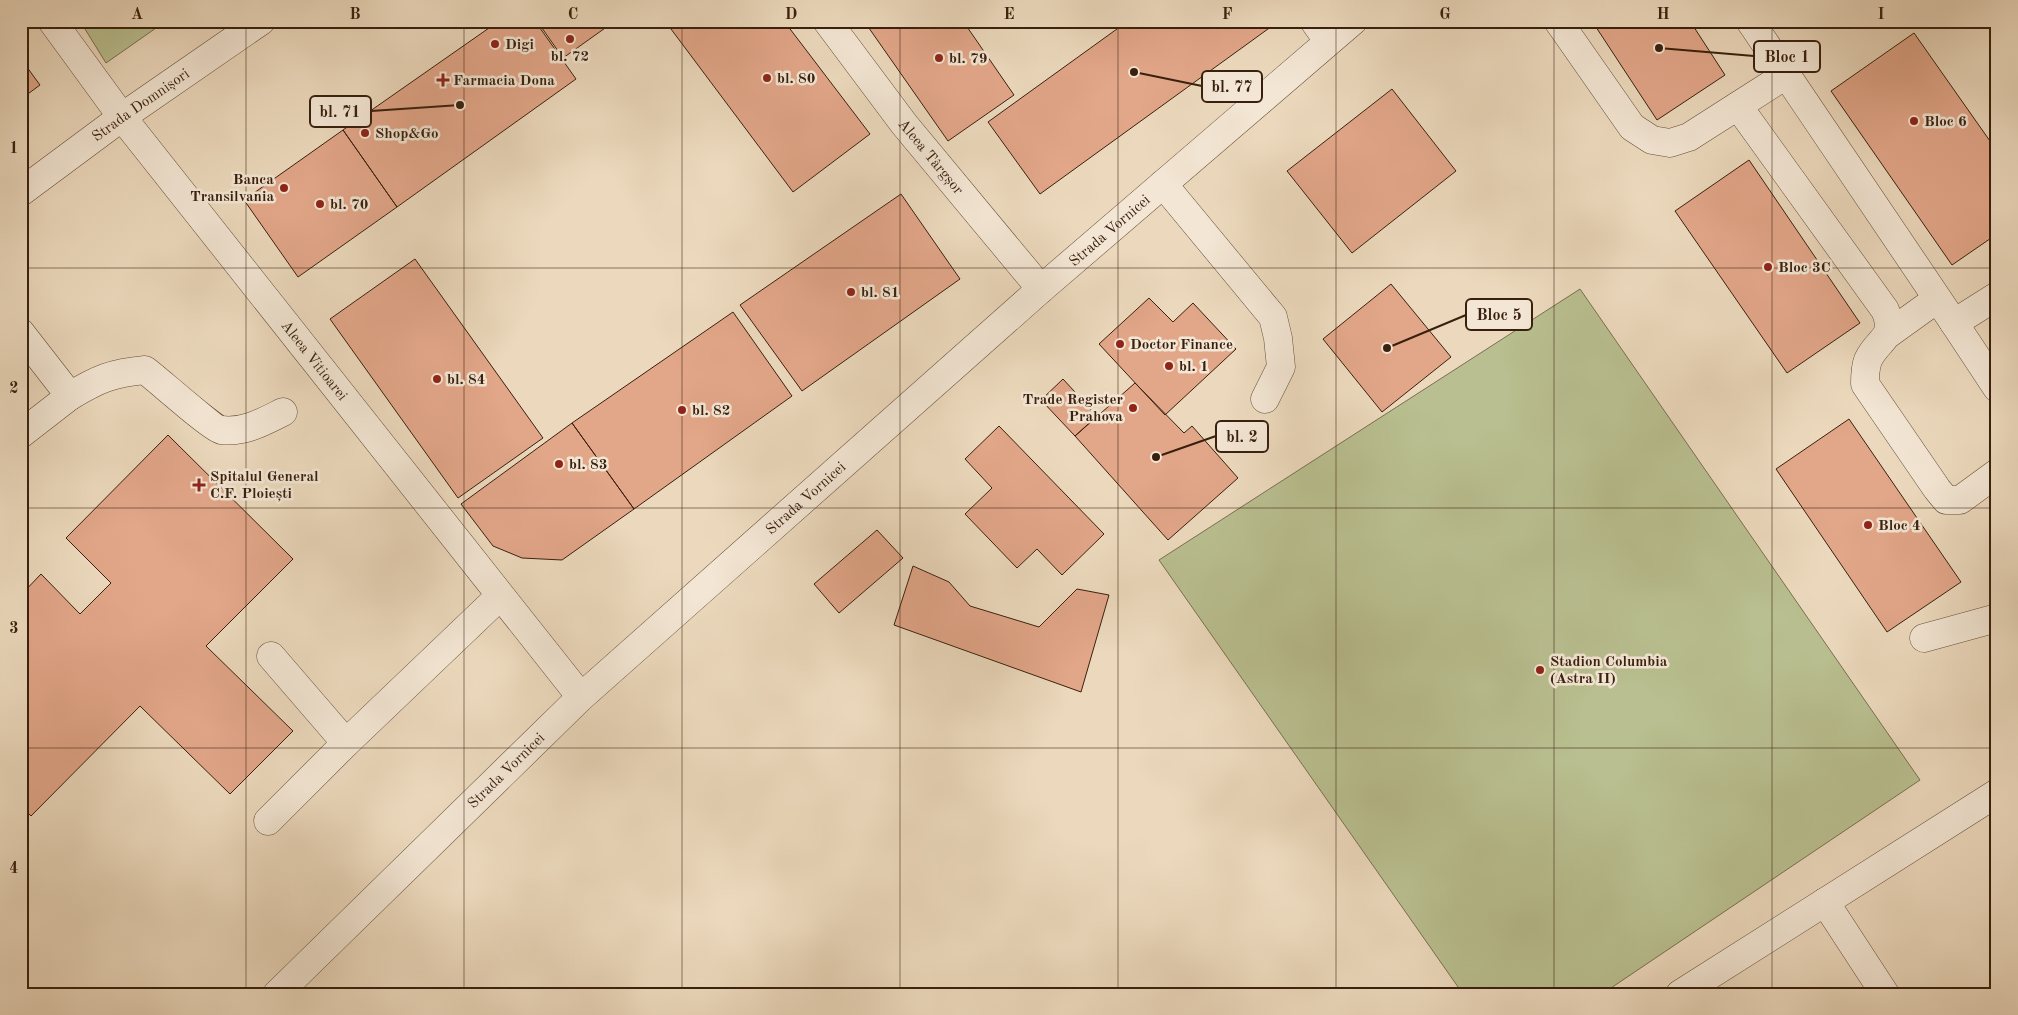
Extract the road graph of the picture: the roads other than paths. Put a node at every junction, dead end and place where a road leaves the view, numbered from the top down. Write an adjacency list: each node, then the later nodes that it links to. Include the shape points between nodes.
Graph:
1 (52, 21): 10 (street, Aleea Vitioarei)
2 (260, 21): 10 (street, Strada Domnișori)
3 (827, 21): 13 (street, Aleea Târgșor, via 904,124)
4 (1353, 21): 7 (street, Strada Vornicei)
5 (1558, 21): 9 (street, via 1632,127 1652,140 1670,143 1689,137)
6 (1750, 21): 8 (street)
7 (1321, 31): 11 (street, Strada Vornicei)
8 (1786, 75): 9 (street); 15 (street)
9 (1738, 106): 18 (street, via 1885,310 1890,321)
10 (122, 117): 12 (street, Strada Domnișori); 25 (street, Aleea Vitioarei)
11 (1163, 184): 13 (street, Strada Vornicei); 21 (street, via 1273,317 1282,367)
12 (21, 192)
13 (1040, 289): 29 (street, Strada Vornicei)
14 (1997, 296): 16 (street)
15 (1937, 299): 16 (street); 18 (street)
16 (1954, 323): 19 (street)
17 (21, 333): 20 (street)
18 (1887, 334): 24 (street, via 1869,358 1865,384 1937,489 1946,500 1960,500)
19 (1997, 388)
20 (70, 396): 22 (street, via 95,380 120,372 145,370 218,430 244,429); 23 (street)
21 (1265, 399)
22 (283, 412)
23 (21, 434)
24 (1997, 473)
25 (500, 596): 29 (street, Aleea Vitioarei); 30 (street)
26 (1997, 618): 27 (street)
27 (1924, 638)
28 (271, 656): 30 (street)
29 (581, 697): 34 (street, Strada Vornicei)
30 (346, 743): 32 (street)
31 (1997, 793): 33 (street)
32 (268, 821)
33 (1825, 902): 35 (street); 36 (street)
34 (277, 994)
35 (1680, 994)
36 (1885, 994)

